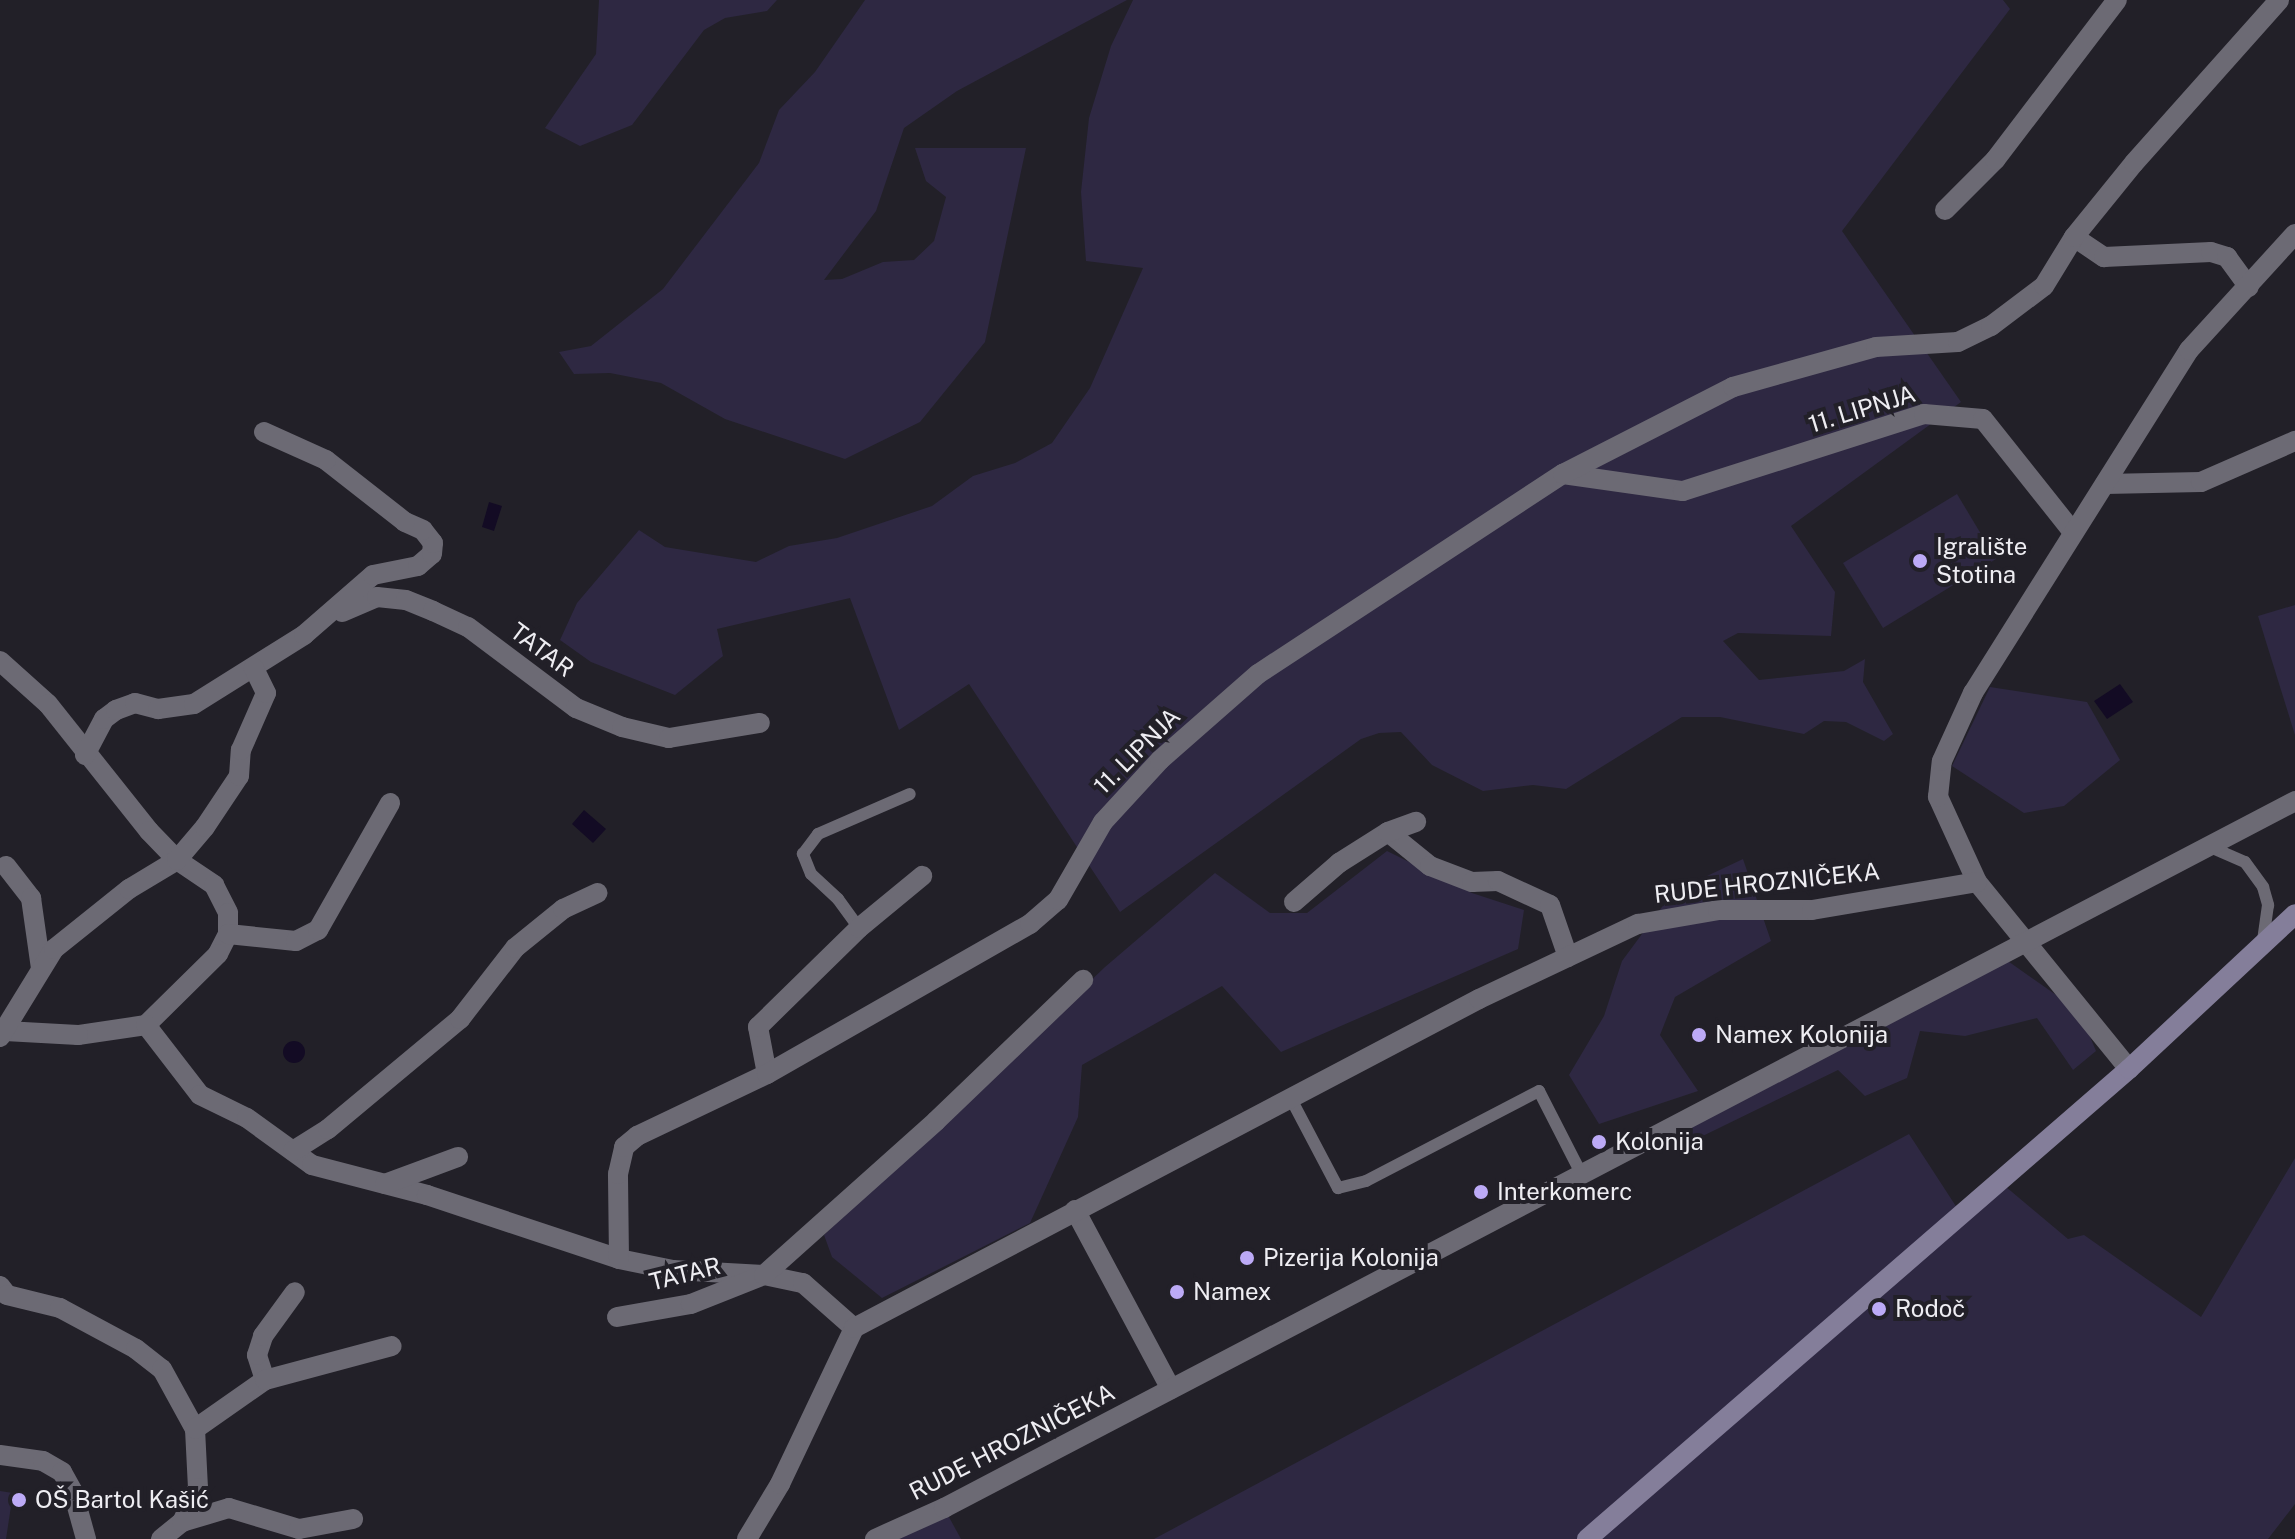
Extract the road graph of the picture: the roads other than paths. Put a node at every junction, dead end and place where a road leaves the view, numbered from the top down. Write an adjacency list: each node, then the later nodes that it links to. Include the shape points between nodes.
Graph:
1 (2117, 0): 3 (street, via 1995,160)
2 (2279, 0): 5 (street, 11. LIPNJA)
3 (1945, 210)
4 (2295, 234): 6 (street)
5 (2074, 237): 6 (street, via 2104,257 2211,252 2227,257); 9 (street, 11. LIPNJA, via 2044,286 1991,326 1958,342 1876,347 1733,387)
6 (2249, 287): 10 (street, via 2189,350)
7 (264, 432): 12 (street, TATAR, via 326,460 433,543 432,554 418,566 373,575)
8 (2295, 441): 10 (street, via 2201,482)
9 (1563, 474): 11 (street, 11. LIPNJA, via 1683,491 1924,414 1983,419); 41 (street, 11. LIPNJA, via 1258,674 1160,760 1113,812 1058,900 1030,924)
10 (2105, 484): 11 (street)
11 (2072, 531): 27 (street, via 1973,693 1942,761 1938,797)
12 (304, 635): 14 (street, TATAR); 16 (street, TATAR, via 356,604 377,597 406,600 468,627 576,708 622,727 669,738)
13 (0, 661): 15 (street)
14 (254, 668): 17 (street, TATAR, via 194,704 158,709 135,703 116,710 104,719); 24 (street, via 266,693 247,733 239,776)
15 (9, 674): 17 (street, via 48,704)
16 (760, 723)
17 (85, 755): 24 (street)
18 (910, 794): 31 (lane, via 818,834 803,854 811,874)
19 (2295, 801): 23 (street, RUDE HROZNIČEKA)
20 (390, 803): 32 (street, via 318,930 296,941)
21 (1416, 822): 22 (street)
22 (1388, 832): 29 (street, via 1339,863); 35 (street, via 1430,866 1472,882 1498,881 1550,905)
23 (2208, 846): 33 (street, RUDE HROZNIČEKA); 34 (lane, via 2245,862 2263,887 2268,905)
24 (177, 860): 32 (street, via 222,896); 36 (street, via 75,931)
25 (6, 866): 36 (street, via 31,898)
26 (922, 876): 31 (street)
27 (1977, 882): 33 (street); 35 (street, RUDE HROZNIČEKA, via 1812,910 1718,910 1638,924)
28 (597, 893): 43 (street, via 563,909 515,948 460,1019 328,1129)
29 (1294, 902)
30 (2295, 914): 34 (main road)
31 (859, 928): 41 (street, via 758,1027)
32 (228, 934): 38 (street, via 218,954)
33 (2023, 941): 40 (street); 45 (street, RUDE HROZNIČEKA)
34 (2262, 944): 40 (main road)
35 (1568, 957): 42 (street, RUDE HROZNIČEKA)
36 (41, 968): 39 (street)
37 (1083, 980): 49 (street)
38 (146, 1025): 39 (street, via 78,1035); 43 (street, TATAR, via 200,1095 247,1118)
39 (3, 1034)
40 (2129, 1069): 65 (main road)
41 (767, 1074): 48 (street, 11. LIPNJA, via 659,1123 624,1147 618,1174)
42 (1290, 1097): 45 (lane, via 1338,1188 1366,1181 1539,1091); 47 (street, RUDE HROZNIČEKA)
43 (293, 1151): 46 (street, TATAR, via 312,1165)
44 (458, 1157): 46 (street)
45 (1582, 1175): 56 (street, RUDE HROZNIČEKA)
46 (385, 1184): 48 (street, TATAR)
47 (1075, 1210): 53 (street, RUDE HROZNIČEKA); 56 (street)
48 (619, 1259): 49 (street, TATAR, via 673,1270)
49 (764, 1275): 52 (street, TATAR, via 691,1304); 53 (street, TATAR, via 803,1283)
50 (0, 1286): 57 (street, via 7,1295 60,1308 136,1349 162,1369)
51 (295, 1292): 55 (street, via 263,1336 257,1355)
52 (617, 1317)
53 (854, 1328): 63 (street, via 780,1484)
54 (392, 1346): 55 (street)
55 (265, 1380): 57 (street)
56 (1171, 1389): 64 (street, RUDE HROZNIČEKA)
57 (195, 1429): 60 (street, via 198,1488)
58 (0, 1455): 61 (street, via 43,1461 62,1472)
59 (353, 1519): 60 (street, via 299,1529 229,1508)
60 (182, 1522): 62 (street)
61 (86, 1539)
62 (161, 1539)
63 (747, 1539)
64 (875, 1539)
65 (1587, 1539)

